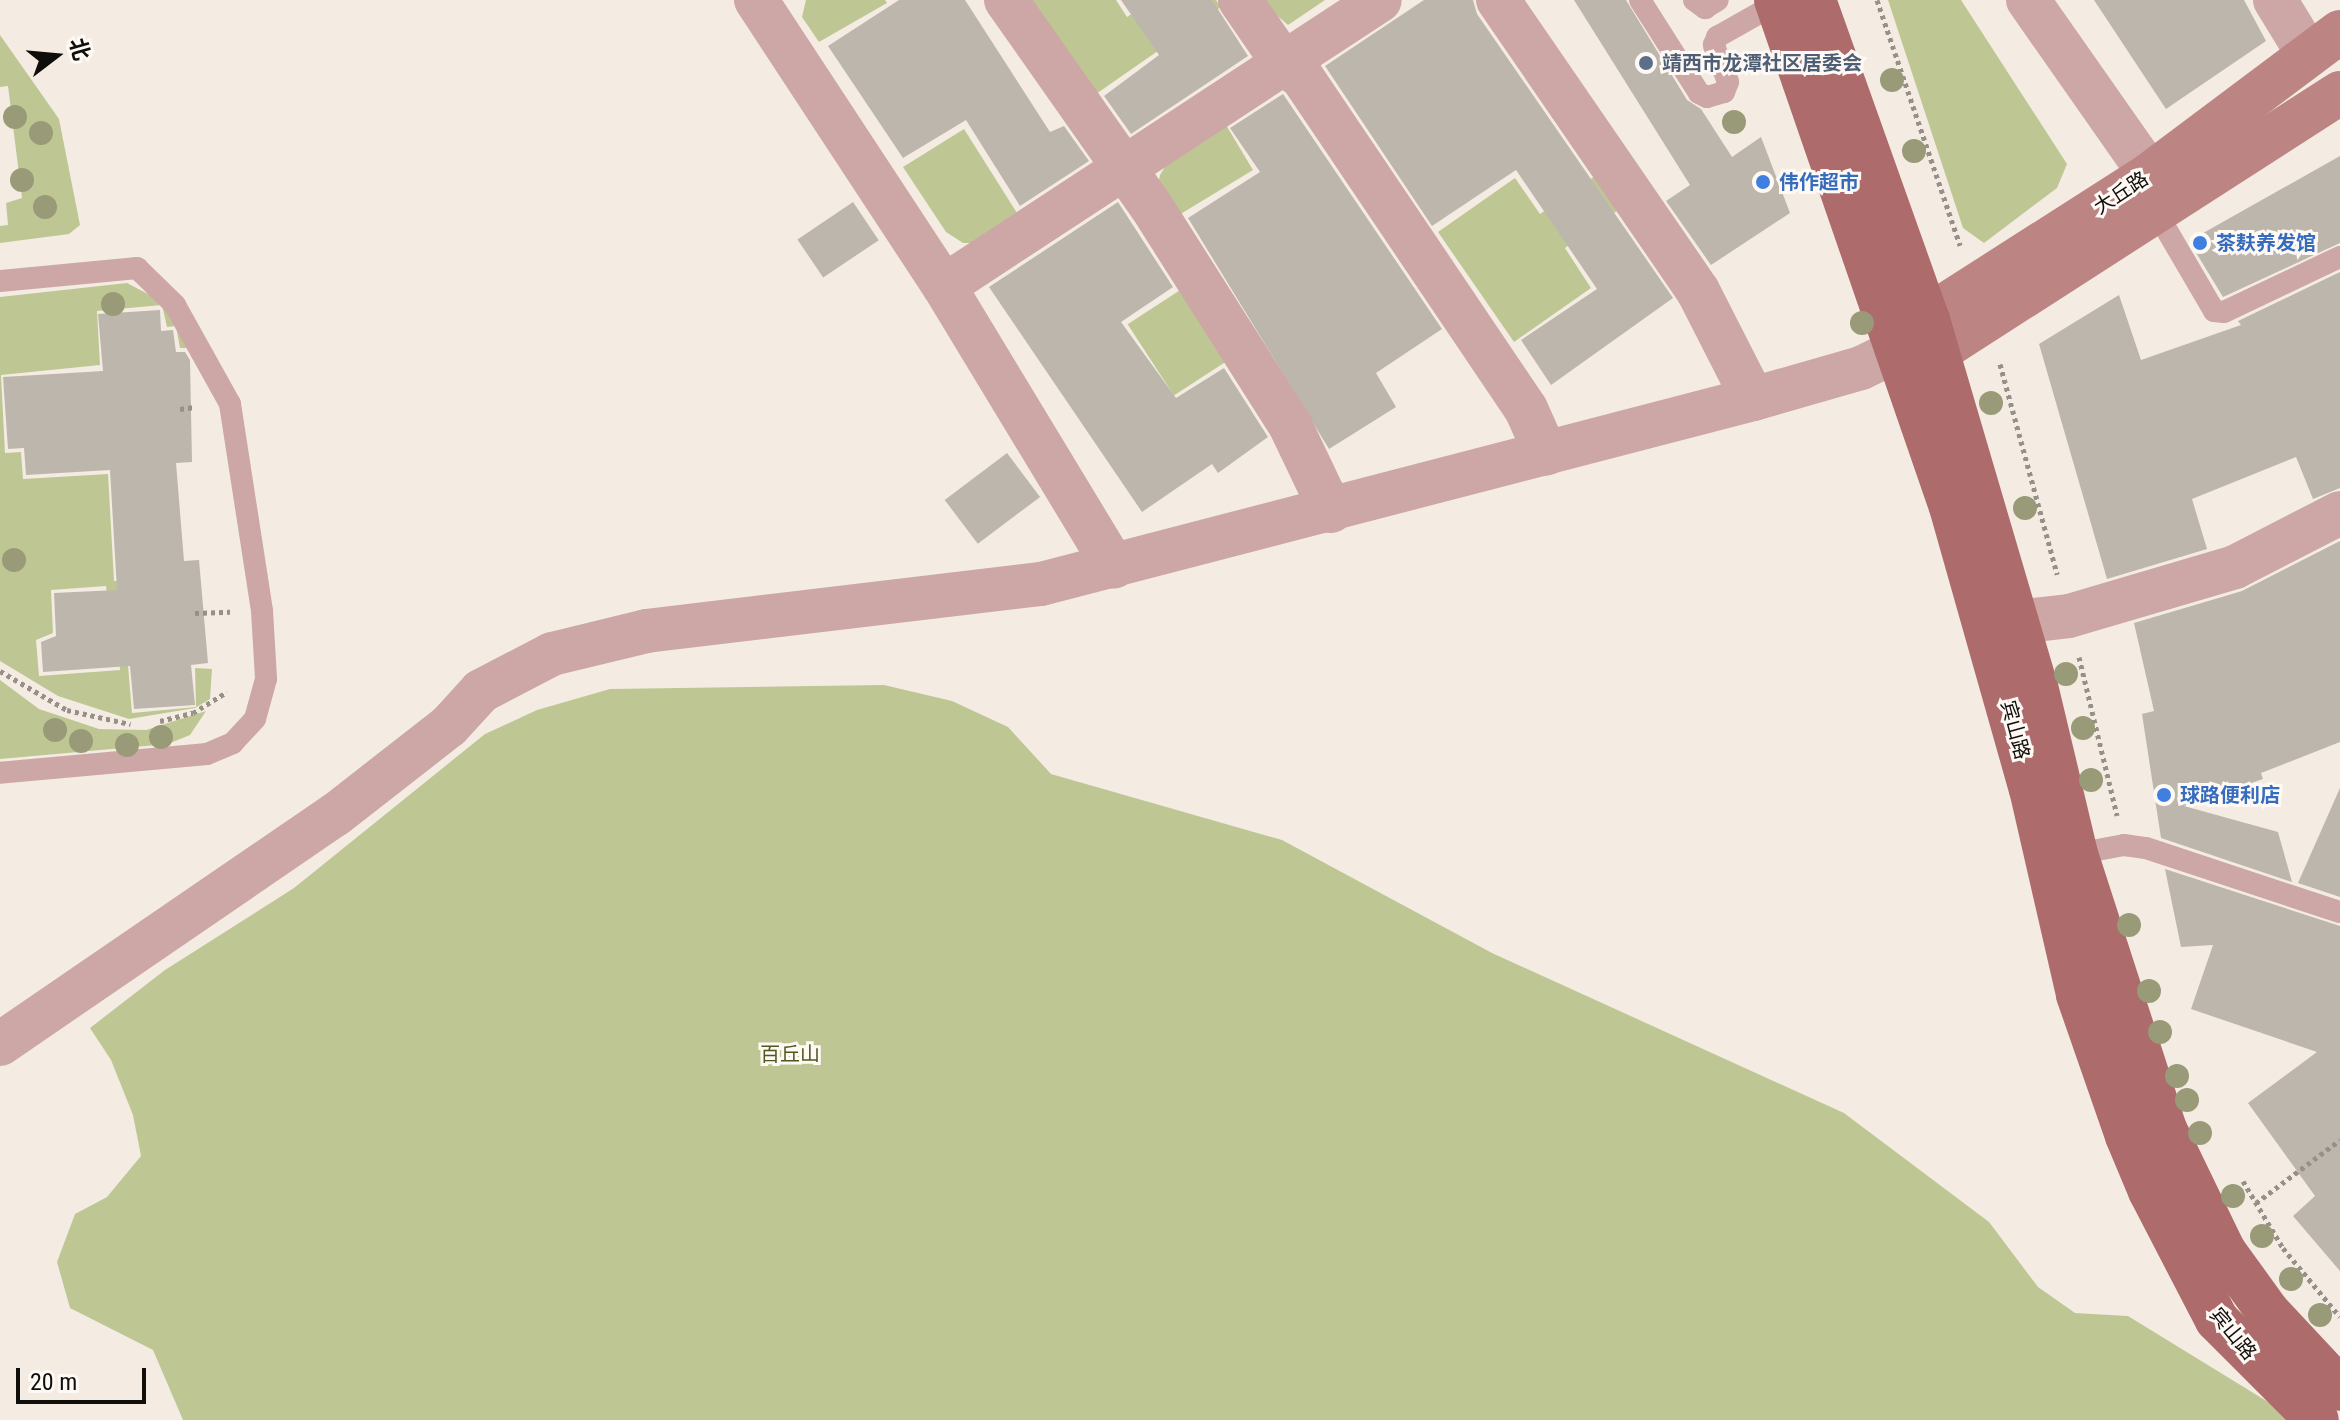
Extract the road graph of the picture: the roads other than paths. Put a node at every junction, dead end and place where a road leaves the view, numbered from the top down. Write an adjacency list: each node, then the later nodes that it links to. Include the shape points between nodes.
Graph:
1 (756, 0): 19 (street)
2 (1006, 0): 15 (street)
3 (1240, 0): 13 (street)
4 (1380, 0): 13 (street)
5 (1498, 0): 21 (street, via 1698,291)
6 (1640, 0): 11 (lane, via 1699,93 1707,97 1724,92 1728,82 1714,45 1717,37)
7 (1694, 0): 8 (lane, via 1705,8)
8 (1718, 0)
9 (2028, 0): 16 (street)
10 (2275, 0): 12 (street)
11 (1789, 1): 20 (main road, 宾山路)
12 (2324, 43): 16 (main road, 大丘路)
13 (1284, 64): 15 (street); 22 (street, via 1302,77 1517,395)
14 (2340, 93): 16 (main road, 大丘路)
15 (1123, 172): 19 (street); 23 (street, via 1151,206 1291,427)
16 (2152, 192): 17 (lane, via 2214,311 2224,312); 20 (main road, 大丘路)
17 (2340, 257)
18 (0, 281): 27 (lane, via 137,268 175,305 230,404 262,611 266,679 255,719 233,743 207,754)
19 (944, 286): 25 (street)
20 (1912, 348): 21 (street); 26 (main road, 宾山路); 32 (main road, 宾山路, via 2031,789 2078,995 2127,1136 2217,1320)
21 (1753, 399): 22 (street)
22 (1546, 454): 23 (street)
23 (1331, 511): 25 (street)
24 (2340, 513): 26 (street, via 2235,567 2069,616)
25 (1114, 567): 30 (street, via 1041,584 646,631 552,654 481,691 449,726 335,815)
26 (2017, 622): 28 (main road, 宾山路)
27 (0, 773)
28 (2076, 854): 29 (lane, via 2124,845 2146,848); 31 (main road, 宾山路, via 2114,983 2186,1180 2224,1251 2268,1312)
29 (2340, 912)
30 (0, 1044)
31 (2340, 1389)
32 (2317, 1420)

